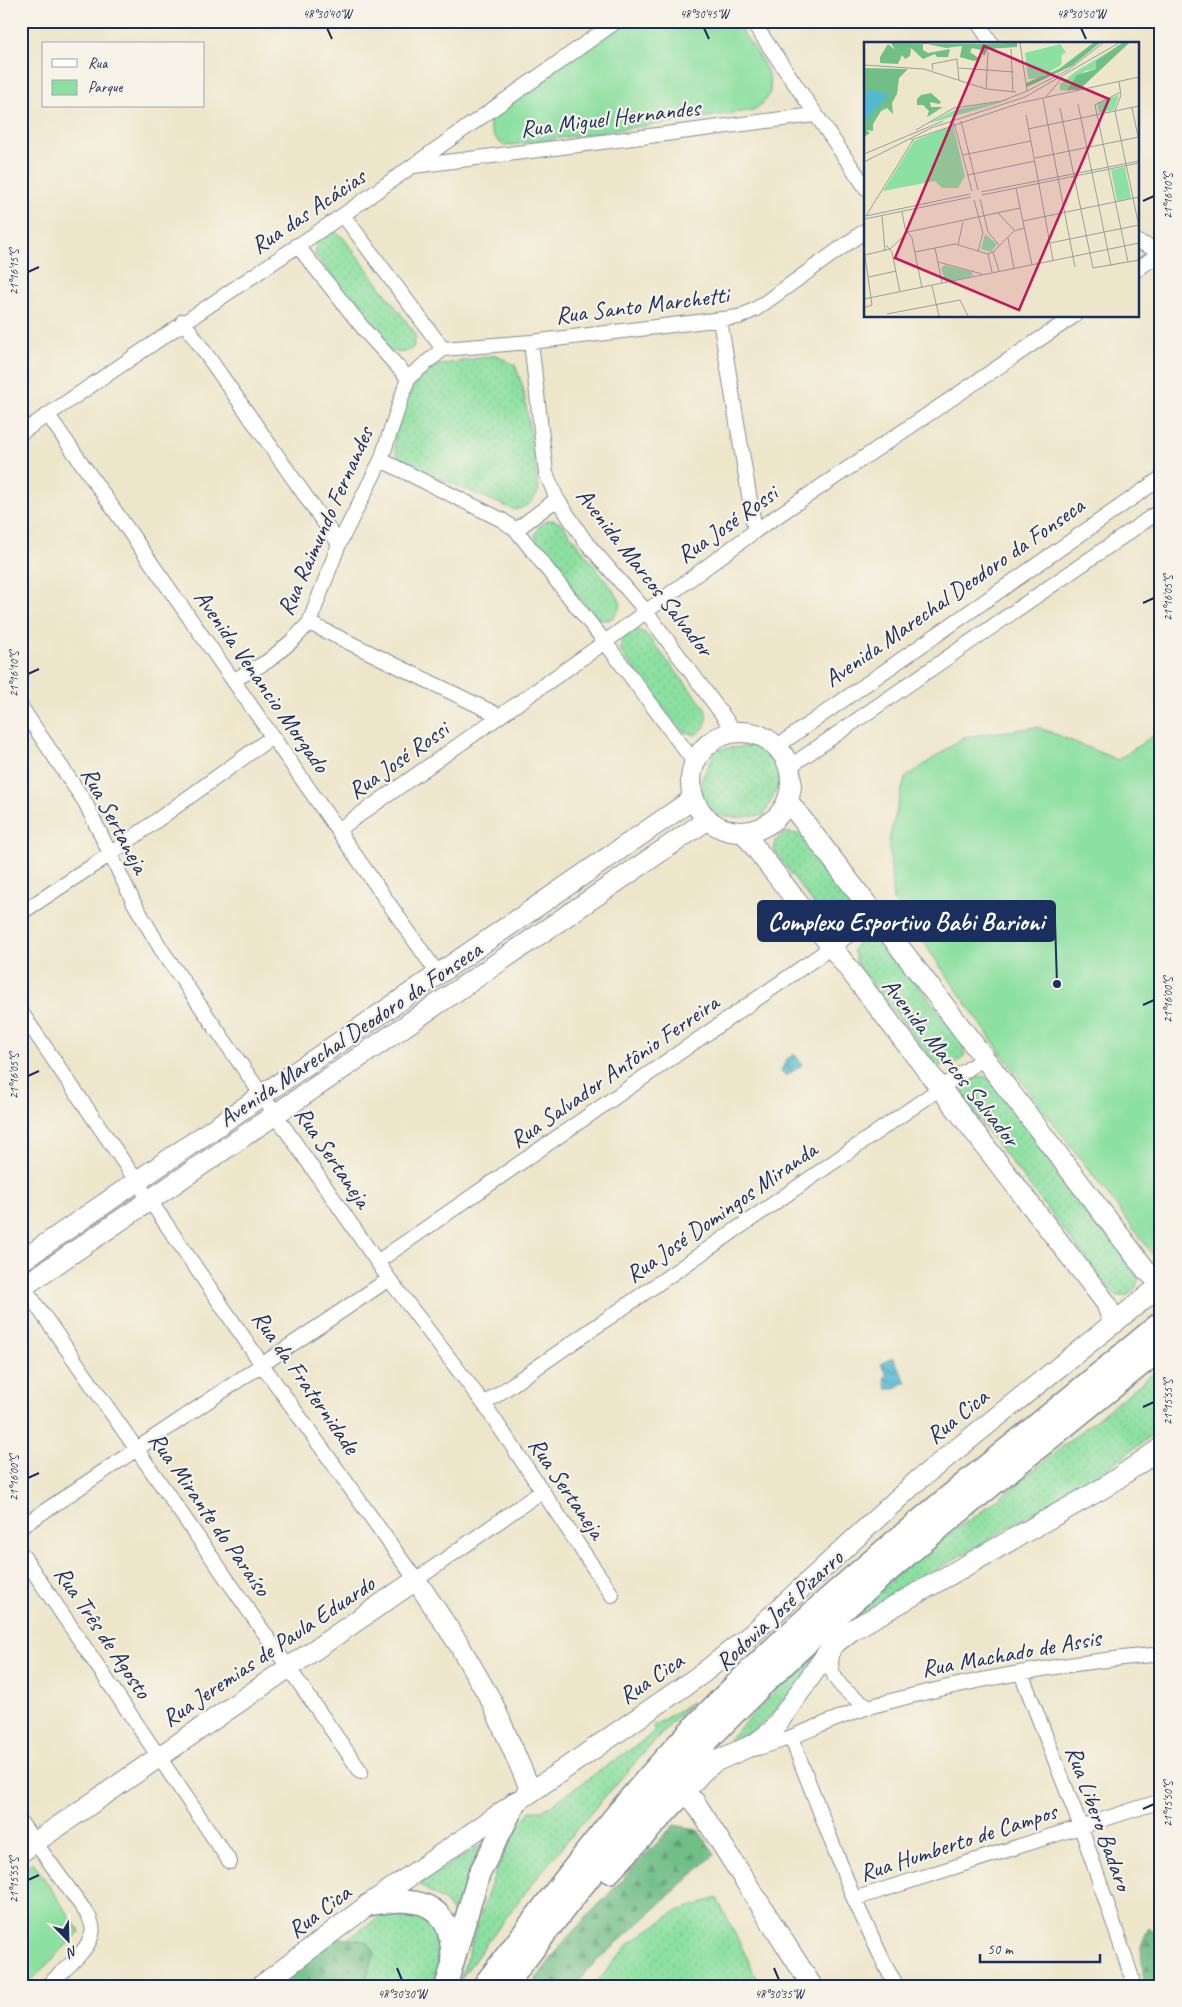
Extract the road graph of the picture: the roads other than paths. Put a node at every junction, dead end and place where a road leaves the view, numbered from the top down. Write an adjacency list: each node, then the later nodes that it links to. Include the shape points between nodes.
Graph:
1 (617, 21): 6 (street, Rua das Acácias)
2 (752, 21): 5 (street)
3 (977, 21): 4 (street)
4 (991, 42)
5 (814, 115): 6 (street, Rua Miguel Hernandes); 7 (street)
6 (411, 166): 8 (street, Rua das Acácias)
7 (864, 185)
8 (343, 215): 11 (street, Rua das Acácias); 18 (street)
9 (864, 231): 15 (street, Rua Santo Marchetti, via 756,309 739,317)
10 (1140, 243): 12 (street)
11 (298, 246): 16 (street, Rua das Acácias); 19 (street, via 367,333)
12 (1161, 252): 13 (street)
13 (1140, 268)
14 (1071, 318): 27 (street, Rua José Rossi)
15 (720, 320): 17 (street, Rua Santo Marchetti); 27 (street)
16 (184, 321): 20 (street, Rua das Acácias); 28 (street)
17 (531, 342): 18 (street, Rua Santo Marchetti); 24 (street, Avenida Marcos Salvador, via 546,473)
18 (443, 348): 19 (street)
19 (408, 378): 22 (street, Rua Raimundo Fernandes)
20 (48, 415): 21 (street, Rua das Acácias); 32 (street, Avenida Venancio Morgado)
21 (21, 433)
22 (381, 460): 26 (street); 28 (street, Rua Raimundo Fernandes)
23 (1161, 478): 37 (street, Avenida Marechal Deodoro da Fonseca)
24 (557, 499): 26 (street); 29 (street, Avenida Marcos Salvador, via 585,541)
25 (1161, 510): 39 (street, Avenida Marechal Deodoro da Fonseca)
26 (516, 530): 31 (street)
27 (755, 531): 29 (street, Rua José Rossi)
28 (339, 544): 30 (street, Rua Raimundo Fernandes)
29 (645, 610): 31 (street, Rua José Rossi); 35 (street, Avenida Marcos Salvador)
30 (309, 623): 32 (street, Rua Raimundo Fernandes, via 268,661); 34 (street)
31 (605, 642): 34 (street, Rua José Rossi); 38 (street)
32 (234, 680): 36 (street, Avenida Venancio Morgado)
33 (21, 707): 45 (street, Rua Sertaneja, via 84,802)
34 (500, 716): 43 (street, Rua José Rossi)
35 (736, 732): 37 (street, via 764,738); 38 (street, via 711,742)
36 (272, 737): 43 (street, Avenida Venancio Morgado); 45 (street)
37 (776, 747): 39 (street)
38 (694, 762): 40 (street, via 691,776)
39 (789, 767): 41 (street, via 791,784)
40 (693, 799): 42 (street); 49 (street, Avenida Marechal Deodoro da Fonseca)
41 (788, 800): 44 (street, via 766,826); 47 (street, Avenida Marcos Salvador)
42 (707, 820): 44 (street, via 724,830); 54 (street, Avenida Marechal Deodoro da Fonseca)
43 (338, 830): 49 (street, Avenida Venancio Morgado)
44 (744, 833): 48 (street, Avenida Marcos Salvador)
45 (109, 855): 46 (street); 53 (street, Rua Sertaneja, via 161,949)
46 (21, 913)
47 (875, 917): 48 (street, Rua Salvador Antônio Ferreira); 51 (street, Avenida Marcos Salvador)
48 (832, 948): 52 (street, Avenida Marcos Salvador); 58 (street, Rua Salvador Antônio Ferreira)
49 (438, 974): 53 (street, Avenida Marechal Deodoro da Fonseca)
50 (21, 1012): 55 (street, Rua da Fraternidade)
51 (984, 1058): 52 (street, Rua José Domingos Miranda); 60 (street, Avenida Marcos Salvador, via 1146,1270)
52 (940, 1088): 63 (street, Avenida Marcos Salvador, via 1106,1303); 66 (street, Rua José Domingos Miranda)
53 (263, 1093): 54 (street, Rua Sertaneja); 55 (street, Avenida Marechal Deodoro da Fonseca)
54 (276, 1114): 56 (street, Avenida Marechal Deodoro da Fonseca); 58 (street, Rua Sertaneja)
55 (137, 1182): 56 (street, Rua da Fraternidade); 57 (street, Avenida Marechal Deodoro da Fonseca)
56 (150, 1202): 61 (street, Avenida Marechal Deodoro da Fonseca); 65 (street, Rua da Fraternidade)
57 (21, 1261)
58 (377, 1262): 59 (street, Rua Sertaneja)
59 (390, 1279): 65 (street); 66 (street, Rua Sertaneja)
60 (1161, 1284): 63 (street, Rua Cica)
61 (22, 1286): 67 (street, Rua Mirante do Paraíso)
62 (1161, 1322): 96 (main road, Rodovia José Pizarro, via 874,1557 737,1684 681,1740 601,1832)
63 (1114, 1324): 84 (street, Rua Cica, via 917,1481 722,1658)
64 (1161, 1349): 74 (main road, Rodovia José Pizarro, via 938,1530)
65 (262, 1363): 67 (street); 72 (street, Rua da Fraternidade)
66 (484, 1404): 69 (street, Rua Sertaneja)
67 (137, 1448): 70 (street); 76 (street, Rua Mirante do Paraíso)
68 (1161, 1448): 74 (street, via 1104,1487 852,1630)
69 (542, 1491): 72 (street, Rua Jeremias de Paula Eduardo); 73 (street, Rua Sertaneja)
70 (21, 1527)
71 (21, 1553): 81 (street, Rua Três de Agosto)
72 (416, 1580): 76 (street, Rua Jeremias de Paula Eduardo); 84 (street, Rua da Fraternidade, via 492,1702)
73 (612, 1595)
74 (826, 1639): 78 (street, via 831,1667 838,1682 848,1694); 80 (street, via 782,1719 763,1739); 97 (main road, Rodovia José Pizarro, via 737,1710 651,1802)
75 (1161, 1654): 77 (street, Rua Machado de Assis)
76 (289, 1668): 81 (street, Rua Jeremias de Paula Eduardo); 82 (street, Rua Mirante do Paraíso)
77 (1021, 1674): 78 (street, Rua Machado de Assis); 87 (street, Rua Libero Badaro)
78 (870, 1707): 79 (street, Rua Machado de Assis)
79 (791, 1737): 80 (street, Rua Machado de Assis); 90 (street)
80 (738, 1752): 83 (street, via 714,1762)
81 (159, 1755): 88 (street, Rua Jeremias de Paula Eduardo); 89 (street, Rua Três de Agosto)
82 (361, 1772)
83 (683, 1794): 98 (main road, via 589,1894); 99 (street, via 695,1802)
84 (524, 1796): 91 (street, Rua Cica); 92 (main road, via 479,1874)
85 (1161, 1801): 87 (street, Rua Humberto de Campos)
86 (21, 1822): 88 (street)
87 (1081, 1827): 90 (street, Rua Humberto de Campos); 93 (street, Rua Libero Badaro)
88 (28, 1847): 94 (street, via 88,1915 92,1924 93,1934 88,1944)
89 (230, 1862)
90 (854, 1899): 100 (street)
91 (368, 1905): 92 (main road, via 413,1900 438,1914 452,1946); 95 (street, Rua Cica)
92 (449, 1976)
93 (1132, 1978)
94 (48, 1986)
95 (261, 1986)
96 (483, 1986)
97 (506, 1986)
98 (515, 1986)
99 (812, 1986)
100 (898, 1986)

